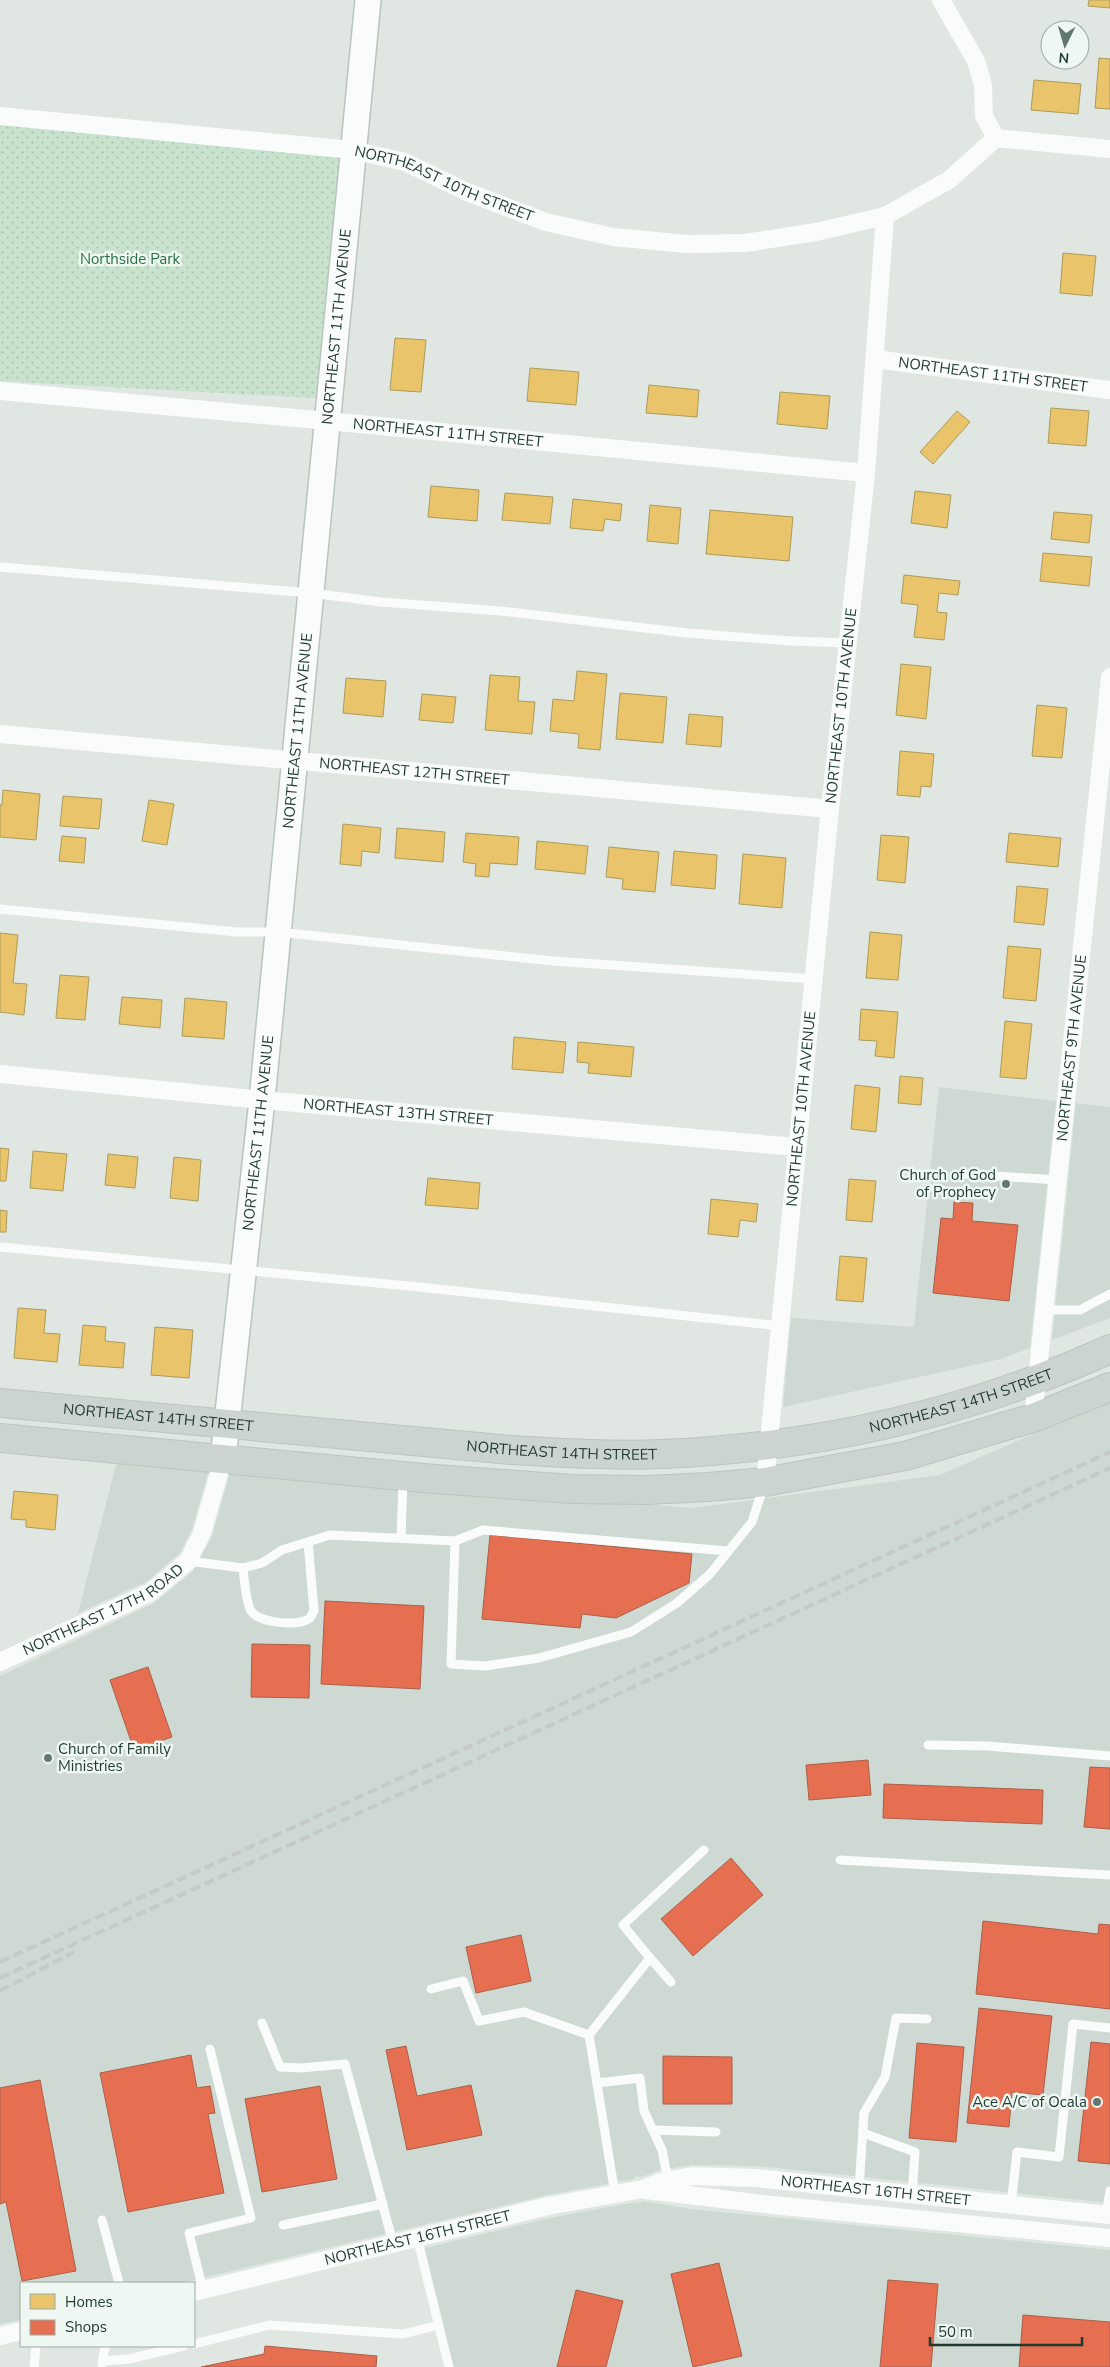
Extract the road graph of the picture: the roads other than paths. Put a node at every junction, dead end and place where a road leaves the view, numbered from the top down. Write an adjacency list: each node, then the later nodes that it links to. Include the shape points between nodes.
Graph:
1 (368, 0): 6 (street, NORTHEAST 11TH AVENUE)
2 (941, 0): 4 (street, via 976,61 983,85 984,116)
3 (0, 116): 6 (street, NORTHEAST 10TH STREET)
4 (996, 138): 5 (street); 7 (street, via 950,180)
5 (1110, 148)
6 (352, 150): 7 (street, NORTHEAST 10TH STREET, via 405,162 467,192 546,222 613,237 688,244 745,243 816,232); 11 (street, NORTHEAST 11TH AVENUE)
7 (885, 216): 8 (street, NORTHEAST 10TH AVENUE)
8 (875, 359): 9 (street, NORTHEAST 11TH STREET); 12 (street, NORTHEAST 10TH AVENUE)
9 (1110, 390)
10 (0, 391): 11 (street, NORTHEAST 11TH STREET)
11 (328, 420): 12 (street, NORTHEAST 11TH STREET); 14 (street, NORTHEAST 11TH AVENUE)
12 (866, 473): 15 (street, NORTHEAST 10TH AVENUE)
13 (0, 567): 14 (lane)
14 (311, 593): 15 (lane, via 687,632 791,641); 18 (street, NORTHEAST 11TH AVENUE)
15 (848, 642): 20 (street, NORTHEAST 10TH AVENUE)
16 (1110, 677): 19 (street, NORTHEAST 9TH AVENUE)
17 (0, 734): 18 (street, NORTHEAST 12TH STREET)
18 (294, 761): 20 (street, NORTHEAST 12TH STREET); 22 (street, NORTHEAST 11TH AVENUE)
19 (1104, 801): 28 (street, NORTHEAST 9TH AVENUE)
20 (830, 809): 23 (street, NORTHEAST 10TH AVENUE)
21 (0, 908): 22 (lane, via 236,932)
22 (278, 932): 23 (lane, via 553,961); 25 (street, NORTHEAST 11TH AVENUE)
23 (814, 980): 26 (street, NORTHEAST 10TH AVENUE)
24 (0, 1074): 25 (street, NORTHEAST 13TH STREET)
25 (262, 1100): 26 (street, NORTHEAST 13TH STREET); 30 (street, NORTHEAST 11TH AVENUE)
26 (797, 1147): 33 (street, NORTHEAST 10TH AVENUE)
27 (964, 1174): 28 (lane)
28 (1058, 1180): 32 (street, NORTHEAST 9TH AVENUE)
29 (0, 1247): 30 (lane)
30 (243, 1272): 33 (lane, via 419,1287); 39 (street, NORTHEAST 11TH AVENUE)
31 (1110, 1294): 32 (lane, via 1080,1310)
32 (1044, 1310): 35 (street, NORTHEAST 9TH AVENUE)
33 (780, 1326): 41 (street, NORTHEAST 10TH AVENUE)
34 (1110, 1349): 35 (main road, NORTHEAST 14TH STREET)
35 (1037, 1379): 38 (street, NORTHEAST 9TH AVENUE); 41 (main road, NORTHEAST 14TH STREET, via 965,1404 885,1425)
36 (1110, 1387): 38 (main road)
37 (0, 1403): 39 (main road, NORTHEAST 14TH STREET)
38 (1033, 1418): 44 (main road, via 905,1456)
39 (226, 1424): 41 (main road, NORTHEAST 14TH STREET, via 572,1454 662,1454); 42 (street, NORTHEAST 11TH AVENUE)
40 (0, 1438): 42 (main road)
41 (769, 1445): 44 (street, NORTHEAST 10TH AVENUE)
42 (223, 1459): 43 (main road); 49 (street, NORTHEAST 17TH ROAD, via 202,1533)
43 (403, 1476): 44 (main road, via 572,1489 647,1490); 45 (lane)
44 (765, 1482): 48 (lane, via 752,1522)
45 (401, 1538): 46 (lane); 47 (lane, via 330,1535)
46 (455, 1541): 48 (lane, via 483,1530); 48 (lane, via 451,1664 485,1666 539,1658 631,1632 677,1603 710,1574)
47 (308, 1542): 50 (lane, via 282,1550 262,1564); 50 (lane, via 314,1611 310,1618 301,1622 266,1622 256,1617 250,1610)
48 (728, 1552)
49 (188, 1561): 50 (lane); 51 (street, NORTHEAST 17TH ROAD, via 151,1592)
50 (243, 1568)
51 (0, 1662)
52 (928, 1745): 53 (lane, via 987,1746)
53 (1110, 1756)
54 (704, 1850): 57 (lane, via 623,1925)
55 (840, 1860): 56 (lane)
56 (1110, 1875)
57 (650, 1958): 58 (lane); 63 (lane)
58 (671, 1982)
59 (431, 1989): 63 (lane, via 463,1981 479,2021 524,2012)
60 (927, 2019): 68 (lane, via 896,2018 886,2076 864,2113)
61 (262, 2023): 76 (lane, via 280,2066 301,2068 345,2064)
62 (1110, 2028): 78 (lane, via 1073,2024 1059,2157 1017,2152)
63 (589, 2035): 65 (lane)
64 (210, 2049): 89 (lane, via 251,2218 189,2233)
65 (597, 2083): 66 (lane, via 640,2078 644,2111); 74 (lane)
66 (653, 2130): 67 (lane); 69 (lane, via 662,2150)
67 (716, 2132)
68 (863, 2133): 72 (lane); 75 (lane, via 915,2152)
69 (668, 2180): 70 (street, NORTHEAST 16TH STREET, via 692,2176); 71 (street, NORTHEAST 16TH STREET)
70 (774, 2180): 72 (street, NORTHEAST 16TH STREET); 77 (street)
71 (643, 2189): 74 (street, NORTHEAST 16TH STREET); 77 (street, NORTHEAST 16TH STREET)
72 (862, 2189): 75 (street, NORTHEAST 16TH STREET); 80 (street)
73 (1110, 2191): 81 (lane)
74 (615, 2194): 85 (street, NORTHEAST 16TH STREET)
75 (912, 2195): 78 (street, NORTHEAST 16TH STREET)
76 (383, 2204): 83 (lane); 87 (lane)
77 (772, 2205): 80 (street, NORTHEAST 16TH STREET)
78 (1011, 2205): 79 (street, NORTHEAST 16TH STREET)
79 (1029, 2207): 81 (street, NORTHEAST 16TH STREET); 84 (street)
80 (862, 2214): 84 (street, NORTHEAST 16TH STREET)
81 (1108, 2215): 86 (street)
82 (102, 2220): 88 (lane)
83 (283, 2225)
84 (1027, 2230): 86 (street, NORTHEAST 16TH STREET)
85 (417, 2237): 87 (street, NORTHEAST 16TH STREET); 90 (lane)
86 (1107, 2238)
87 (393, 2243): 89 (street, NORTHEAST 16TH STREET)
88 (119, 2282)
89 (198, 2291)
90 (439, 2325): 93 (lane, via 403,2334 270,2325); 99 (lane)
91 (20, 2331): 92 (street)
92 (0, 2336)
93 (195, 2344)
94 (36, 2347): 98 (lane)
95 (105, 2347): 97 (lane)
96 (180, 2347): 97 (lane)
97 (103, 2364)
98 (34, 2367)
99 (449, 2367)

